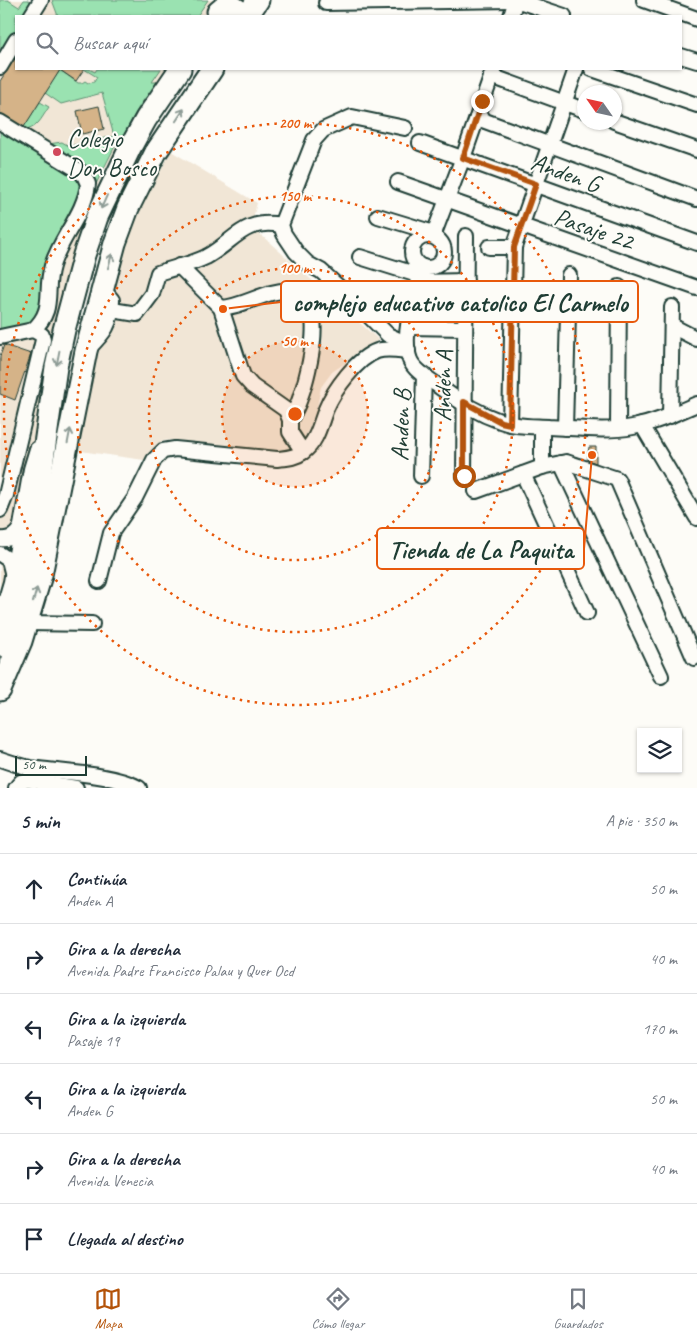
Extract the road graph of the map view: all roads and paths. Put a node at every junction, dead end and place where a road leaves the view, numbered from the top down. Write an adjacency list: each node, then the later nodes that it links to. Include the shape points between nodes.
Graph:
1 (41, 0): 8 (street)
2 (258, 0): 10 (highway)
3 (515, 0): 5 (street); 11 (street); 12 (street)
4 (644, 0): 6 (street)
5 (326, 3)
6 (663, 3): 13 (street)
7 (220, 9): 9 (highway, via 232,6)
8 (32, 15)
9 (239, 15)
10 (248, 15)
11 (511, 15)
12 (561, 15)
13 (697, 19)
14 (15, 42): 17 (street)
15 (682, 56): 16 (street)
16 (697, 62)
17 (0, 67)
18 (179, 70): 75 (highway, one-way to 75, via 137,135 97,217 64,330)
19 (211, 70): 52 (highway, one-way to 19, via 115,243 142,179 156,152)
20 (576, 70): 23 (street)
21 (595, 70): 24 (street)
22 (492, 73): 23 (street); 26 (street)
23 (564, 102): 25 (street); 31 (street)
24 (697, 105)
25 (577, 107)
26 (477, 118): 31 (street); 33 (street)
27 (0, 122): 60 (street, via 78,170 88,184 52,264 47,312)
28 (622, 124): 32 (street)
29 (405, 128): 39 (street, via 352,117 323,130 314,140)
30 (420, 143): 33 (street, Anden G)
31 (550, 144): 35 (street); 36 (street)
32 (697, 150)
33 (463, 158): 35 (street, Anden G); 37 (street)
34 (398, 182): 37 (street, Pasaje 22)
35 (536, 184): 40 (street); 43 (street, Anden G)
36 (697, 199)
37 (447, 200): 40 (street, Pasaje 22); 41 (street)
38 (378, 216): 41 (street)
39 (281, 225): 47 (street, via 267,222 251,226 206,257); 64 (street, via 296,252 388,335 399,340)
40 (521, 226): 45 (street); 53 (street, Pasaje 22)
41 (434, 235): 48 (street, via 442,243 444,255 438,265); 48 (street, via 422,237 412,249)
42 (466, 236): 50 (street, Anden A)
43 (697, 243)
44 (489, 246): 45 (street)
45 (514, 247): 70 (street)
46 (360, 257): 48 (street)
47 (179, 266): 55 (street); 56 (street, via 158,273 152,294 137,314)
48 (421, 275): 50 (street); 58 (street)
49 (569, 275): 73 (street)
50 (466, 281): 59 (street, Anden A)
51 (619, 287): 74 (street)
52 (102, 288): 56 (street, via 112,300); 63 (highway)
53 (697, 288)
54 (672, 307): 57 (street)
55 (221, 308): 69 (street, via 243,376 286,410); 69 (street, via 234,308 265,295 294,290 310,305 314,316 311,354 301,396)
56 (112, 310): 63 (street, via 104,333)
57 (672, 326): 62 (street); 68 (street)
58 (409, 327): 59 (street); 64 (street)
59 (465, 328): 66 (street, Anden A)
60 (32, 330): 61 (street); 83 (street, via 42,335 43,340)
61 (0, 337)
62 (697, 338)
63 (86, 351): 92 (highway, one-way to 63, via 41,575)
64 (404, 351): 65 (street); 76 (street, via 376,352 349,373 337,387 314,440)
65 (424, 375): 66 (street); 80 (street, Anden B)
66 (464, 402): 70 (street); 81 (street, Anden A)
67 (697, 404): 68 (street)
68 (670, 416): 71 (street)
69 (290, 420): 76 (street, via 290,432)
70 (510, 424): 72 (street)
71 (642, 425): 74 (street); 84 (street)
72 (542, 427): 73 (street); 78 (street)
73 (566, 428): 74 (street)
74 (618, 428)
75 (46, 436): 85 (street, via 30,469); 94 (highway, via 30,550)
76 (302, 452): 89 (street, via 290,458 277,459 175,449 163,451 154,460 135,498 111,533)
77 (561, 463): 78 (street); 95 (street, via 617,479); 96 (street)
78 (542, 467): 79 (street)
79 (523, 474): 82 (street); 90 (street)
80 (421, 476)
81 (464, 476)
82 (476, 491)
83 (0, 510)
84 (697, 518)
85 (21, 527): 86 (street, via 13,537); 88 (street)
86 (0, 539)
87 (0, 554): 88 (street, via 9,560)
88 (12, 572): 91 (street)
89 (99, 581)
90 (587, 613)
91 (0, 619)
92 (26, 623): 93 (street); 97 (highway)
93 (92, 624)
94 (0, 656)
95 (694, 658)
96 (661, 676)
97 (0, 690)
98 (0, 759): 102 (street, via 36,769 104,778)
99 (46, 786): 100 (street, via 27,780); 101 (street)
100 (16, 788)
101 (76, 788)
102 (139, 788)

